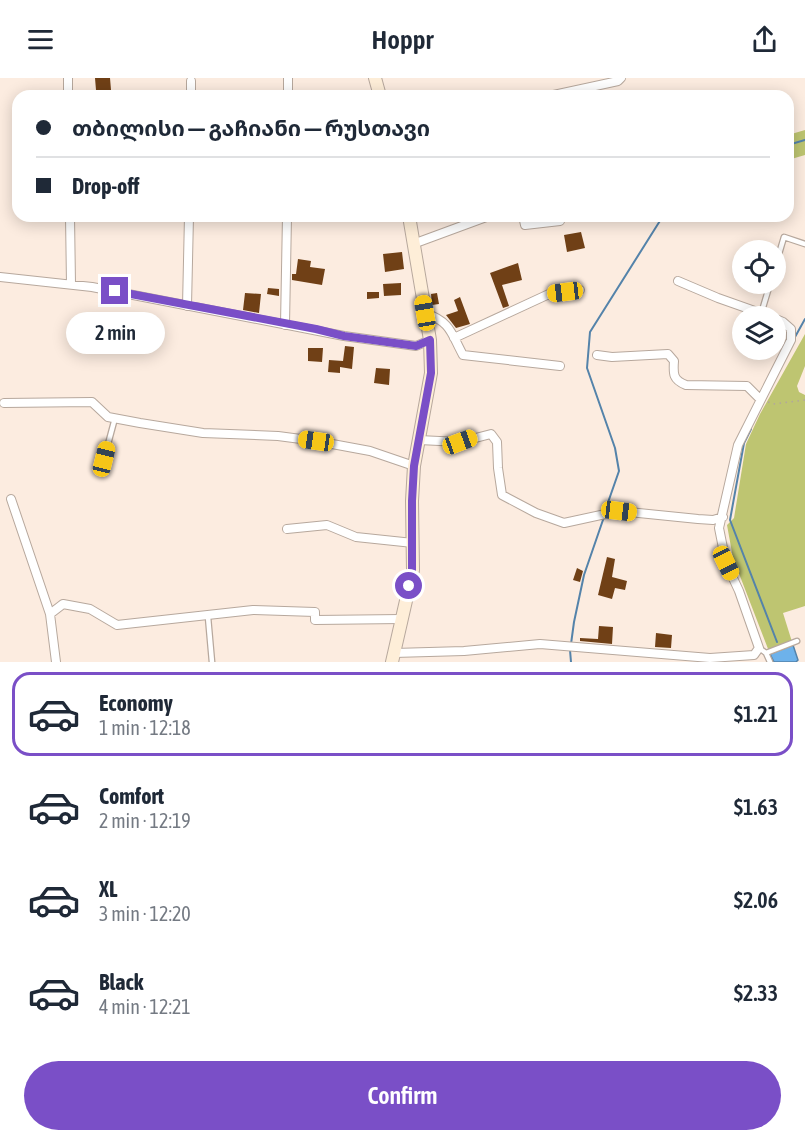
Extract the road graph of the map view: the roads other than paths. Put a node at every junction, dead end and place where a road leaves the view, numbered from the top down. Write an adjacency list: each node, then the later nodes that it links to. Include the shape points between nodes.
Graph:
1 (621, 78): 3 (street)
2 (191, 81): 4 (street)
3 (593, 82): 5 (street)
4 (191, 90)
5 (568, 90)
6 (70, 222): 18 (street)
7 (189, 222): 20 (street)
8 (286, 222): 23 (street)
9 (410, 222): 14 (main road)
10 (473, 222): 14 (street)
11 (524, 222): 12 (street)
12 (551, 222)
13 (783, 240): 15 (lane, via 784,237)
14 (413, 244): 22 (main road)
15 (805, 244)
16 (0, 277): 18 (street)
17 (678, 281): 21 (street)
18 (71, 284): 20 (street)
19 (580, 290): 25 (street, via 549,294)
20 (187, 306): 23 (street)
21 (740, 306)
22 (425, 313): 25 (street, via 441,319); 26 (main road)
23 (285, 325): 26 (street, via 416,346)
24 (786, 325): 27 (street, via 791,329 791,340)
25 (454, 338): 30 (street, via 463,355)
26 (430, 340): 34 (main road, via 431,373)
27 (786, 350)
28 (597, 355): 31 (street, via 668,354 674,361 677,381 686,385 747,386)
29 (780, 360): 31 (street)
30 (560, 366)
31 (760, 399): 38 (street, via 738,445)
32 (4, 403): 33 (street, via 92,402 108,417)
33 (115, 418): 35 (lane); 36 (street, via 203,433 278,435 316,441 370,451)
34 (419, 440): 36 (main road); 38 (street, via 460,442 491,434 497,442 502,495 564,522 619,511 713,520)
35 (104, 459)
36 (414, 466): 40 (main road)
37 (11, 499): 41 (street)
38 (723, 517): 45 (street, via 719,528 726,563)
39 (287, 529): 40 (street, via 327,525 356,537)
40 (413, 543): 43 (main road)
41 (50, 614): 42 (street, via 63,604 90,609 117,625); 48 (street)
42 (208, 617): 43 (street, via 253,610 315,612 315,620); 49 (lane)
43 (402, 619): 46 (main road)
44 (797, 641): 45 (lane)
45 (762, 651): 47 (street); 50 (lane)
46 (393, 658): 47 (street, via 540,644)
47 (695, 660)
48 (56, 662)
49 (212, 662)
50 (770, 662)

